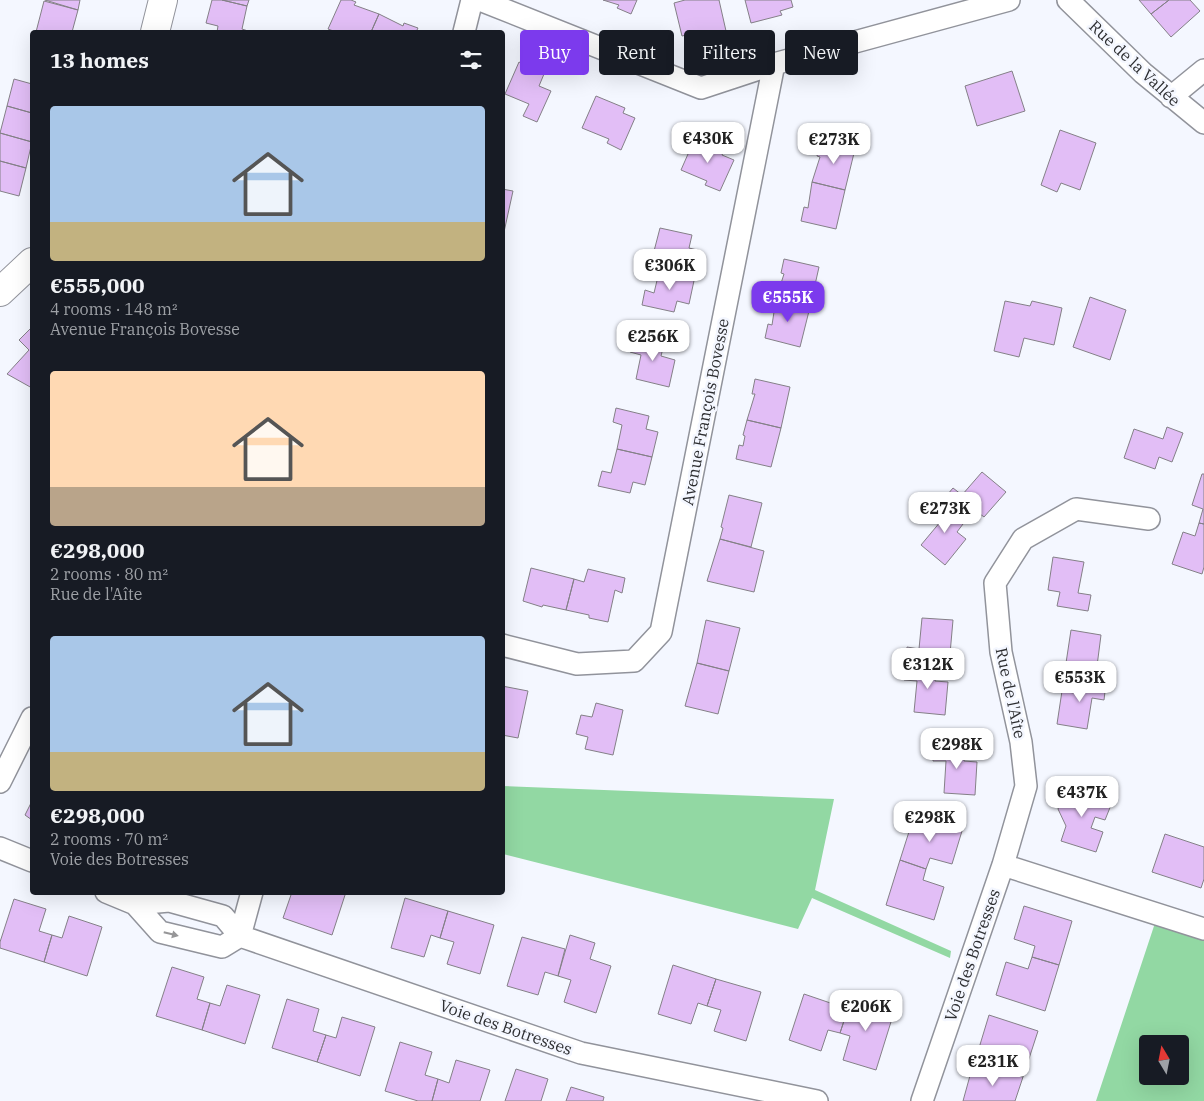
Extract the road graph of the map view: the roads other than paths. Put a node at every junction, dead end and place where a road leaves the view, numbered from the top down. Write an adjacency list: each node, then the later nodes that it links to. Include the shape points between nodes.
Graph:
1 (163, 0): 6 (street)
2 (472, 0): 7 (street)
3 (480, 0): 10 (street, via 701,88)
4 (1009, 0): 8 (street)
5 (1068, 0): 12 (street, Rue de la Vallée)
6 (156, 30)
7 (464, 30)
8 (775, 64)
9 (1204, 70): 12 (street)
10 (741, 75)
11 (772, 75): 17 (street, Avenue François Bovesse, via 662,632 634,661 577,664)
12 (1170, 97): 13 (street, Rue de la Vallée)
13 (1204, 123)
14 (30, 264): 15 (street)
15 (0, 292)
16 (1149, 519): 22 (street, Rue de l'Aîte, via 1076,509 1023,539 995,583 1001,652 1021,742 1026,786)
17 (505, 646)
18 (30, 722): 19 (street)
19 (0, 782)
20 (0, 848): 21 (street)
21 (30, 860)
22 (1003, 865): 26 (street); 30 (street, Voie des Botresses)
23 (113, 895): 25 (street)
24 (251, 895): 27 (street)
25 (135, 904): 27 (street, via 169,901 223,916); 27 (street, one-way to 27, via 160,932 222,947)
26 (1204, 929)
27 (240, 936): 28 (street, Voie des Botresses, via 581,1053)
28 (779, 1097): 29 (street, Voie des Botresses)
29 (817, 1101)
30 (922, 1101)

